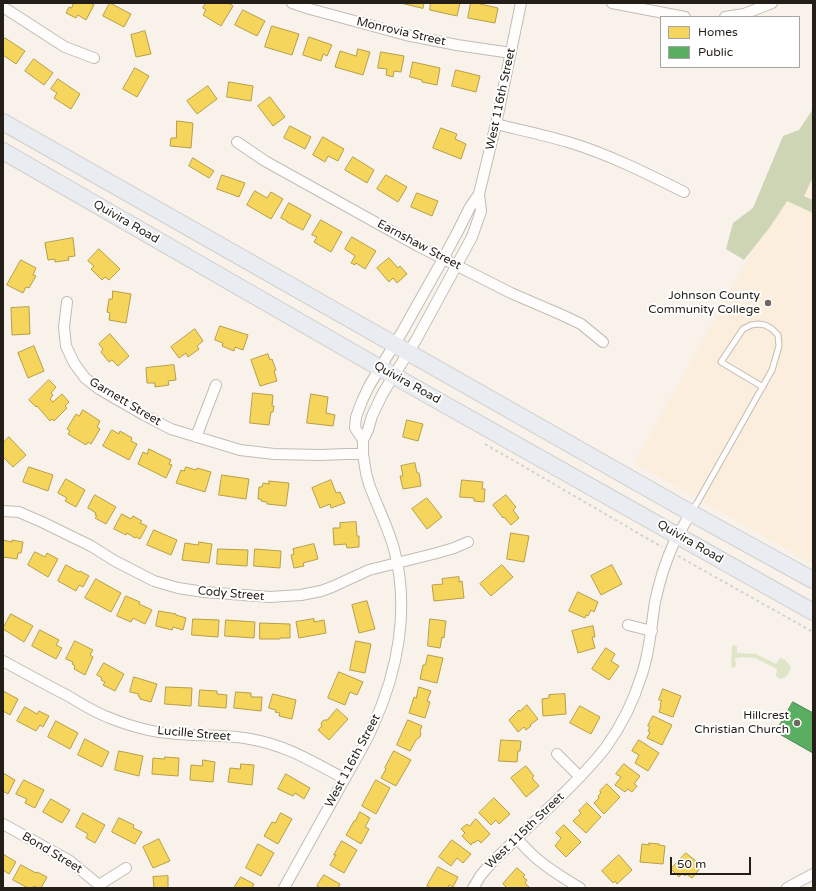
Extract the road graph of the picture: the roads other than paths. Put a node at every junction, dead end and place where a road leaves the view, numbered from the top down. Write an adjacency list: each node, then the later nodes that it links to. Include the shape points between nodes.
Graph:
1 (292, 3): 8 (street, Monrovia Street, via 406,35)
2 (521, 3): 8 (street, West 116th Street)
3 (612, 3): 6 (street)
4 (772, 3): 7 (street)
5 (3, 7): 9 (street, via 65,47)
6 (680, 16)
7 (731, 16)
8 (511, 53): 11 (street, West 116th Street)
9 (94, 58)
10 (3, 122): 20 (main road)
11 (496, 124): 14 (street, via 568,142 645,172); 15 (street, West 116th Street)
12 (237, 142): 16 (street, Earnshaw Street, via 265,161)
13 (3, 151): 22 (main road, Quivira Road)
14 (684, 192)
15 (479, 194): 16 (street, West 116th Street); 17 (street, West 116th Street, via 481,211 472,237)
16 (443, 258): 17 (street, Earnshaw Street); 20 (street, West 116th Street)
17 (456, 266): 19 (street, Earnshaw Street, via 511,294 581,324); 21 (street, West 116th Street)
18 (67, 302): 26 (street, Garnett Street, via 64,327 66,346 85,378 144,415 171,429)
19 (603, 342)
20 (394, 345): 21 (main road); 22 (street, West 116th Street)
21 (408, 353): 23 (street, West 116th Street); 30 (main road)
22 (380, 368): 23 (main road, Quivira Road); 27 (street, West 116th Street, via 356,417 355,428)
23 (394, 375): 27 (street, West 116th Street, via 372,416); 31 (main road, Quivira Road)
24 (216, 385): 26 (street)
25 (763, 387): 25 (lane, via 772,370 779,346 778,335 765,325 758,324 743,328 721,362); 30 (lane)
26 (196, 437): 28 (street, Garnett Street, via 240,450 274,454)
27 (363, 440): 28 (street, West 116th Street)
28 (363, 454): 33 (street, West 116th Street, via 369,484 394,548)
29 (3, 511): 33 (street, Cody Street, via 19,512 42,522 154,581 204,592 270,597 302,595)
30 (691, 513): 31 (street, West 115th Street); 34 (main road)
31 (678, 535): 35 (main road, Quivira Road); 37 (street, West 115th Street, via 660,583)
32 (468, 542): 33 (street, Cody Street)
33 (397, 563): 41 (street, West 116th Street, via 402,608 396,658 388,689 373,726)
34 (813, 580)
35 (813, 612)
36 (628, 625): 37 (street)
37 (652, 631): 40 (street, West 115th Street, via 643,672 624,719 607,746)
38 (3, 661): 41 (street, Lucille Street, via 109,718 148,730 227,736 271,744 290,750)
39 (557, 754): 40 (street)
40 (580, 777): 43 (street, West 115th Street)
41 (345, 779): 47 (street, West 116th Street)
42 (3, 824): 46 (street, Bond Street, via 70,861)
43 (517, 839): 48 (street, West 115th Street, via 493,861); 49 (street, via 545,865)
44 (126, 868): 46 (street, Bond Street)
45 (813, 874): 50 (street)
46 (99, 887)
47 (284, 888)
48 (473, 888)
49 (580, 888)
50 (787, 888)

